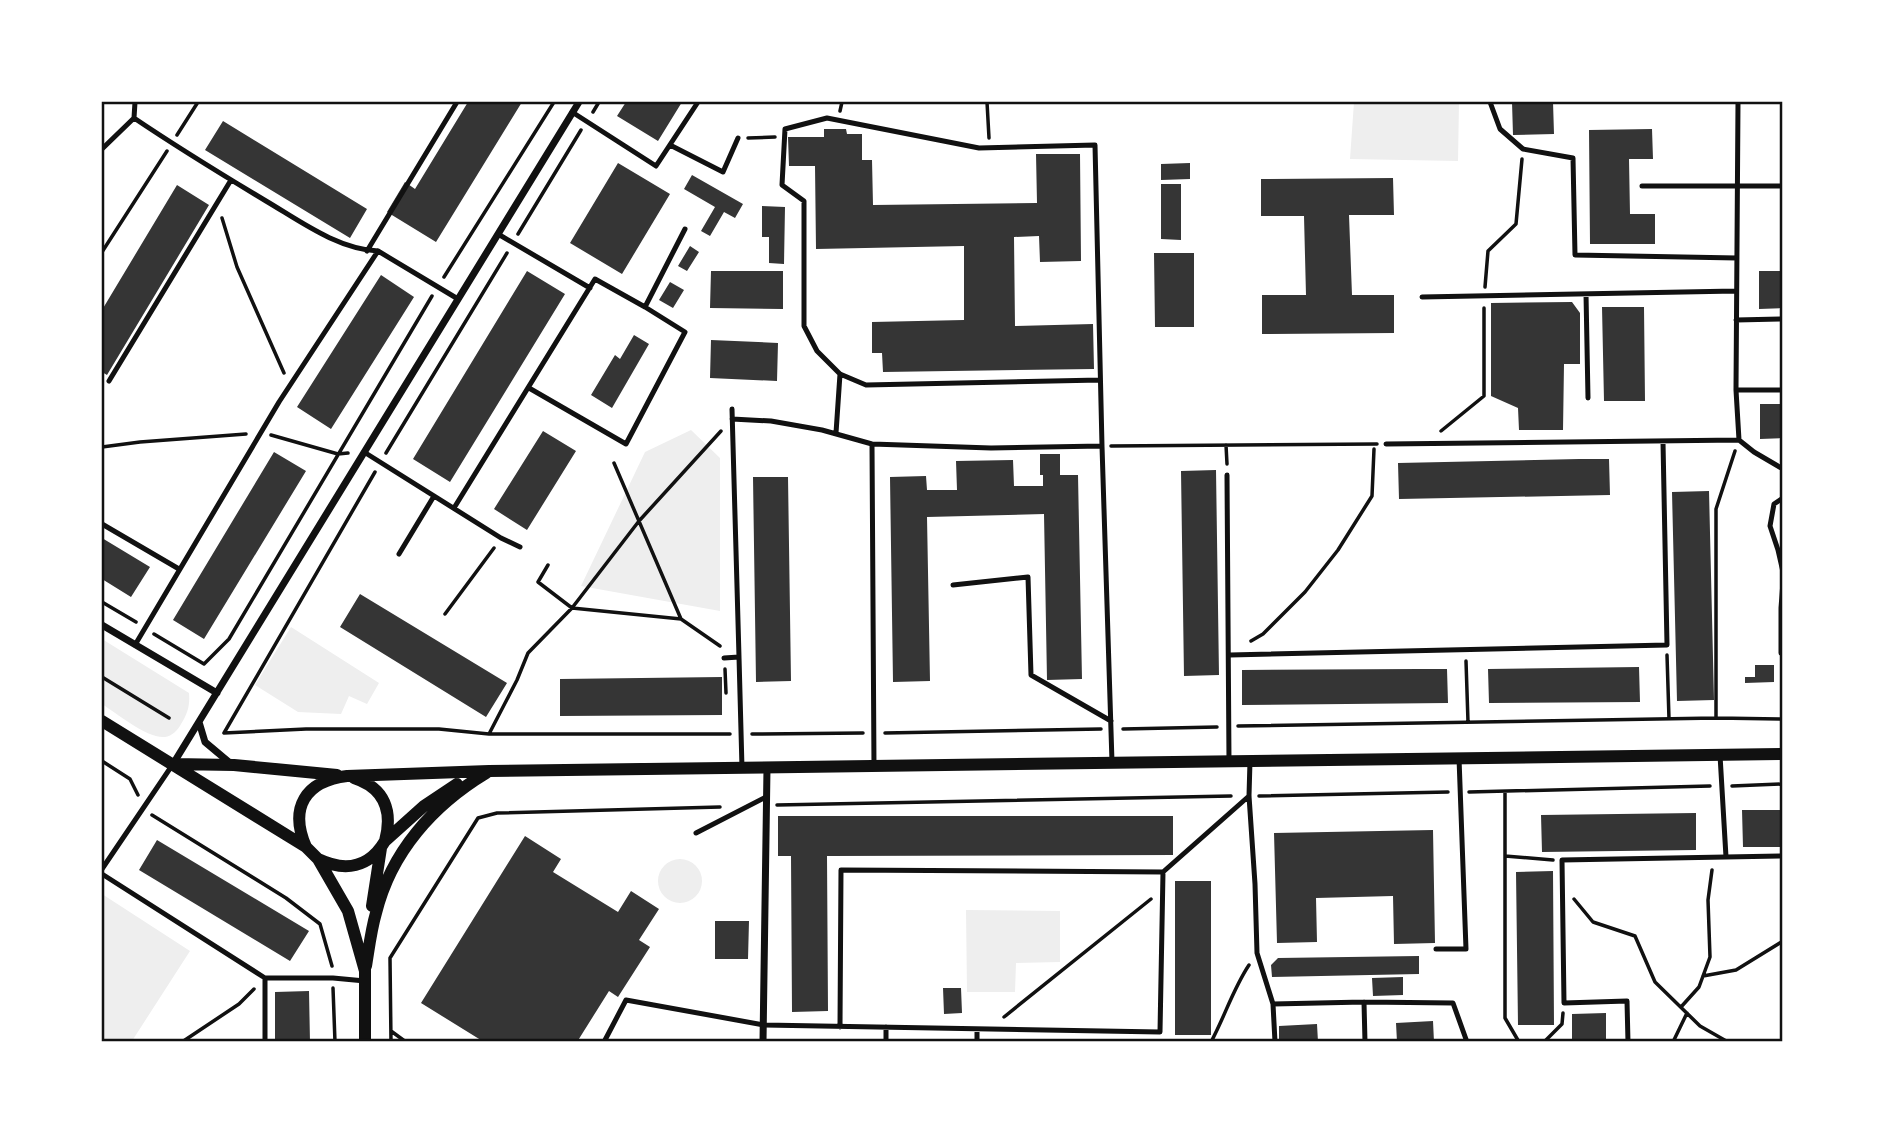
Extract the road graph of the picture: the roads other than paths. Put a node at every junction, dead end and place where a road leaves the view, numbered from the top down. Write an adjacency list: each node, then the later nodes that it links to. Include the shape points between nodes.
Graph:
1 (135, 102): 8 (lane)
2 (457, 102): 18 (lane)
3 (579, 102): 7 (street)
4 (698, 102): 10 (lane)
5 (1490, 102): 20 (lane, via 1500,129 1523,149 1573,158 1575,256)
6 (1738, 102): 13 (lane)
7 (572, 112): 10 (lane, via 656,166); 17 (street)
8 (134, 118): 11 (lane); 12 (lane)
9 (738, 138): 10 (lane, via 723,172)
10 (670, 145)
11 (102, 149)
12 (231, 180): 18 (lane, via 327,237); 31 (lane)
13 (1738, 185): 14 (lane); 15 (lane); 20 (lane)
14 (1642, 186)
15 (1783, 186)
16 (685, 229): 26 (lane)
17 (498, 234): 21 (lane); 25 (street)
18 (367, 251): 19 (lane)
19 (378, 251): 25 (lane); 53 (lane)
20 (1737, 258): 22 (lane)
21 (590, 288): 26 (lane, via 595,279); 32 (lane)
22 (1736, 291): 23 (lane); 28 (lane)
23 (1586, 294): 24 (lane); 35 (lane)
24 (1422, 297)
25 (458, 299): 44 (street)
26 (645, 307): 32 (lane, via 685,332 626,444)
27 (1783, 319): 28 (lane)
28 (1736, 320): 33 (lane)
29 (840, 374): 30 (lane, via 866,385); 30 (lane, via 817,351 804,326 804,201 782,185 785,130 827,118 979,148 1095,145); 38 (lane)
30 (1100, 380): 43 (lane)
31 (109, 381)
32 (528, 388): 49 (lane)
33 (1736, 390): 34 (lane); 39 (lane)
34 (1783, 390)
35 (1588, 398)
36 (732, 409): 37 (lane)
37 (732, 419): 38 (lane); 62 (lane)
38 (835, 433): 41 (lane)
39 (1739, 440): 40 (lane); 45 (lane)
40 (1662, 442): 42 (lane); 61 (lane, via 1667,645)
41 (872, 444): 43 (lane); 76 (lane)
42 (1386, 444)
43 (1102, 446): 66 (lane)
44 (364, 452): 47 (lane); 64 (street)
45 (1783, 469)
46 (1227, 475): 61 (lane)
47 (434, 496): 49 (lane); 52 (lane)
48 (1783, 498): 54 (lane, via 1774,504 1770,526)
49 (454, 508): 51 (lane)
50 (102, 524): 53 (lane)
51 (520, 547)
52 (399, 554)
53 (179, 569): 59 (lane)
54 (1783, 572)
55 (1783, 582): 57 (lane)
56 (953, 585): 66 (lane, via 1028,577 1031,675)
57 (1782, 608): 60 (lane)
58 (102, 625): 59 (street)
59 (135, 645): 64 (street)
60 (1781, 653)
61 (1230, 655): 71 (lane)
62 (739, 657): 63 (lane); 77 (lane)
63 (724, 658)
64 (217, 694): 67 (street)
65 (102, 721): 74 (street)
66 (1111, 721): 73 (lane)
67 (199, 722): 74 (street); 75 (street, via 205,742)
68 (1783, 754): 69 (street)
69 (1720, 755): 70 (street); 87 (lane)
70 (1459, 758): 72 (street); 91 (lane, via 1466,949)
71 (1229, 761): 72 (street); 73 (street)
72 (1250, 761): 81 (lane)
73 (1112, 763): 76 (street)
74 (173, 764): 75 (street); 85 (street); 89 (lane)
75 (234, 765): 80 (street)
76 (874, 766): 78 (street)
77 (742, 768): 78 (street); 79 (street)
78 (767, 768): 82 (street)
79 (489, 771): 80 (street); 84 (street, via 450,787); 92 (street, via 439,806 400,853 376,912)
80 (347, 776): 84 (street, via 379,792 390,826); 85 (street, via 320,783 308,794 299,817)
81 (1249, 796): 90 (lane); 95 (lane, via 1257,953)
82 (766, 801): 83 (lane); 96 (street)
83 (696, 833)
84 (383, 844): 88 (street, via 370,859 355,865 331,866); 92 (street)
85 (306, 847): 88 (street)
86 (1783, 856): 87 (lane)
87 (1726, 857): 111 (lane, via 1562,860 1564,1003 1627,1002)
88 (318, 859): 92 (street, via 348,911)
89 (102, 871): 93 (lane)
90 (1163, 872): 97 (lane, via 841,870); 100 (lane, via 1160,1032)
91 (1436, 949)
92 (365, 976): 93 (lane); 102 (street)
93 (265, 978): 101 (lane)
94 (1364, 1002): 95 (lane); 109 (lane); 110 (lane, via 1453,1003)
95 (1273, 1004): 108 (lane)
96 (764, 1025): 97 (lane); 103 (lane, via 626,1000); 104 (street)
97 (840, 1027): 98 (lane)
98 (886, 1027): 99 (lane); 105 (lane)
99 (977, 1029): 100 (lane); 106 (lane)
100 (1135, 1031): 107 (lane)
101 (265, 1041)
102 (365, 1041)
103 (604, 1041)
104 (764, 1041)
105 (886, 1041)
106 (978, 1041)
107 (1135, 1041)
108 (1275, 1041)
109 (1365, 1041)
110 (1467, 1041)
111 (1628, 1041)

